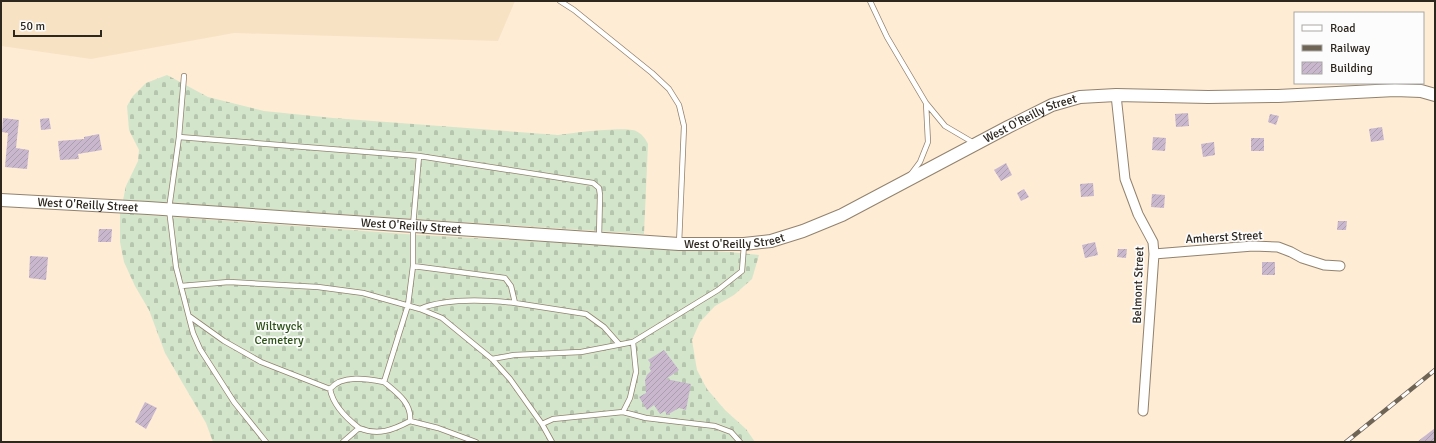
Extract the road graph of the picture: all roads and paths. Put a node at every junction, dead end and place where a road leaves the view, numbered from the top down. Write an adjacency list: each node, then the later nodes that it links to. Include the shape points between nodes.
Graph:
1 (560, 1): 15 (lane, via 652,73 669,89 679,105 684,126)
2 (870, 1): 6 (lane, via 887,37)
3 (184, 76): 7 (lane)
4 (1116, 94): 5 (street, West O'Reilly Street, via 1216,97 1395,90 1420,91); 8 (street, West O'Reilly Street, via 1080,97 1052,106); 17 (street, Belmont Street, via 1125,179 1138,214 1153,242)
5 (1435, 95)
6 (926, 103): 8 (lane, via 945,126); 10 (lane, via 928,142 920,162)
7 (179, 137): 9 (lane); 12 (lane)
8 (976, 144): 10 (street, West O'Reilly Street)
9 (419, 156): 13 (lane); 14 (lane, via 593,183 599,188 600,195)
10 (905, 181): 16 (street, West O'Reilly Street, via 842,215 803,231 771,241)
11 (1, 200): 12 (street, West O'Reilly Street)
12 (169, 209): 13 (street, West O'Reilly Street); 20 (lane, via 176,267)
13 (413, 226): 14 (street, West O'Reilly Street); 18 (lane)
14 (599, 238): 15 (street, West O'Reilly Street)
15 (678, 244): 16 (street, West O'Reilly Street)
16 (744, 244): 25 (lane, via 742,271 718,290)
17 (1154, 254): 19 (street, Amherst Street, via 1253,246 1278,247 1324,265); 30 (street, Belmont Street)
18 (413, 266): 21 (lane, via 506,278); 22 (lane)
19 (1340, 266)
20 (181, 286): 22 (lane, via 229,282 318,287 363,293); 24 (lane)
21 (515, 302): 23 (lane, via 444,302); 26 (lane, via 586,314 604,327)
22 (408, 305): 23 (lane); 28 (lane)
23 (420, 308): 27 (lane, via 442,318)
24 (189, 316): 29 (lane, via 224,341 261,362); 35 (lane, via 200,349 234,402)
25 (633, 342): 26 (lane); 31 (lane, via 636,372 630,398)
26 (619, 344): 27 (lane, via 581,352 514,355)
27 (492, 359): 33 (lane, via 510,378)
28 (384, 382): 29 (lane, via 367,378 350,379 334,384); 32 (lane, via 407,404 411,413)
29 (330, 388): 34 (lane, via 340,410)
30 (1142, 411)
31 (623, 412): 33 (lane, via 553,419); 39 (lane, via 646,418 715,426 732,432)
32 (410, 421): 34 (lane, via 382,432 368,432); 37 (lane)
33 (542, 424): 38 (lane)
34 (359, 428): 36 (lane)
35 (266, 442)
36 (343, 442)
37 (476, 442)
38 (552, 442)
39 (740, 442)

